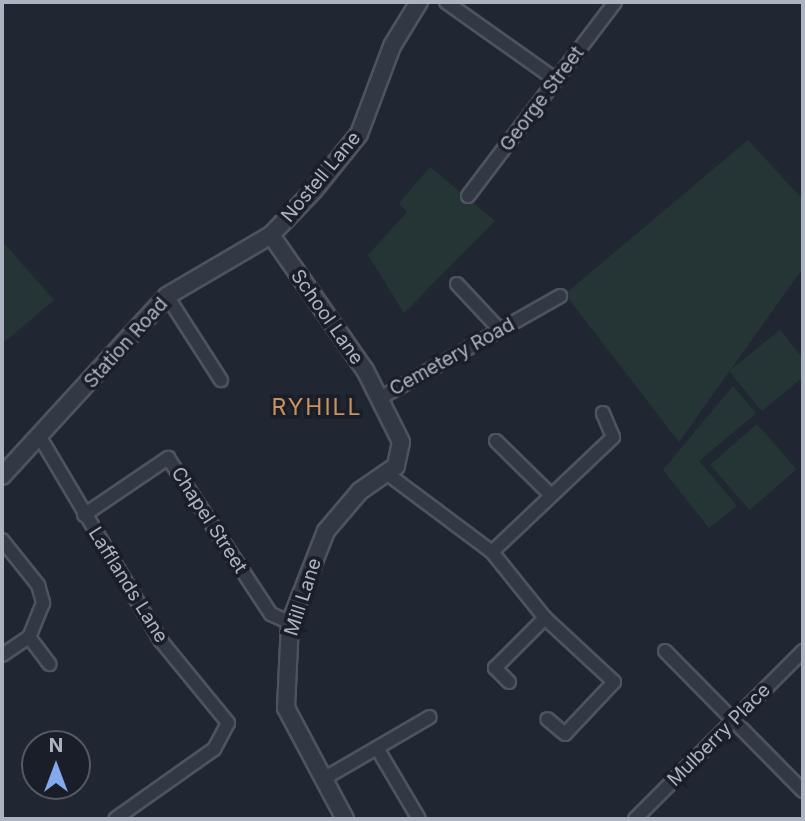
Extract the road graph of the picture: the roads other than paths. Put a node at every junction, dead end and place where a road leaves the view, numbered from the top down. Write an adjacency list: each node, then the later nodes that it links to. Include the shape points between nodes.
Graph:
1 (419, 2): 6 (street, Nostell Lane, via 392,46 359,134)
2 (446, 2): 4 (street)
3 (615, 2): 4 (street, George Street)
4 (556, 80): 5 (street, George Street)
5 (468, 196)
6 (271, 235): 8 (street, Station Road); 12 (street, School Lane)
7 (457, 284): 10 (street)
8 (167, 296): 11 (street); 14 (street, Station Road)
9 (560, 296): 10 (street, Cemetery Road)
10 (501, 331): 12 (street, Cemetery Road)
11 (221, 380)
12 (380, 398): 16 (street, School Lane, via 401,442)
13 (603, 413): 18 (street, via 613,437)
14 (41, 439): 17 (street, Station Road); 19 (street, Lafflands Lane)
15 (496, 441): 18 (street)
16 (389, 475): 21 (street); 23 (street, Mill Lane, via 360,491 326,531)
17 (2, 476)
18 (549, 493): 21 (street)
19 (84, 515): 23 (street, Chapel Street, via 168,458 271,614); 36 (street, Lafflands Lane, via 161,641 228,723 214,749)
20 (2, 540): 24 (street, via 42,594 43,611)
21 (492, 552): 22 (street)
22 (545, 618): 29 (street, via 495,668); 31 (street, via 614,682 565,734)
23 (290, 623): 34 (street, Mill Lane, via 286,708)
24 (29, 637): 27 (street); 28 (street)
25 (665, 651): 32 (street)
26 (803, 651): 32 (street, Mulberry Place)
27 (2, 655)
28 (49, 664)
29 (509, 682)
30 (430, 717): 33 (street, via 414,720)
31 (548, 719)
32 (734, 720): 35 (street); 39 (street, Mulberry Place)
33 (377, 748): 34 (street); 38 (street)
34 (325, 778): 37 (street, Mill Lane)
35 (803, 791)
36 (116, 819)
37 (345, 819)
38 (419, 819)
39 (635, 819)

